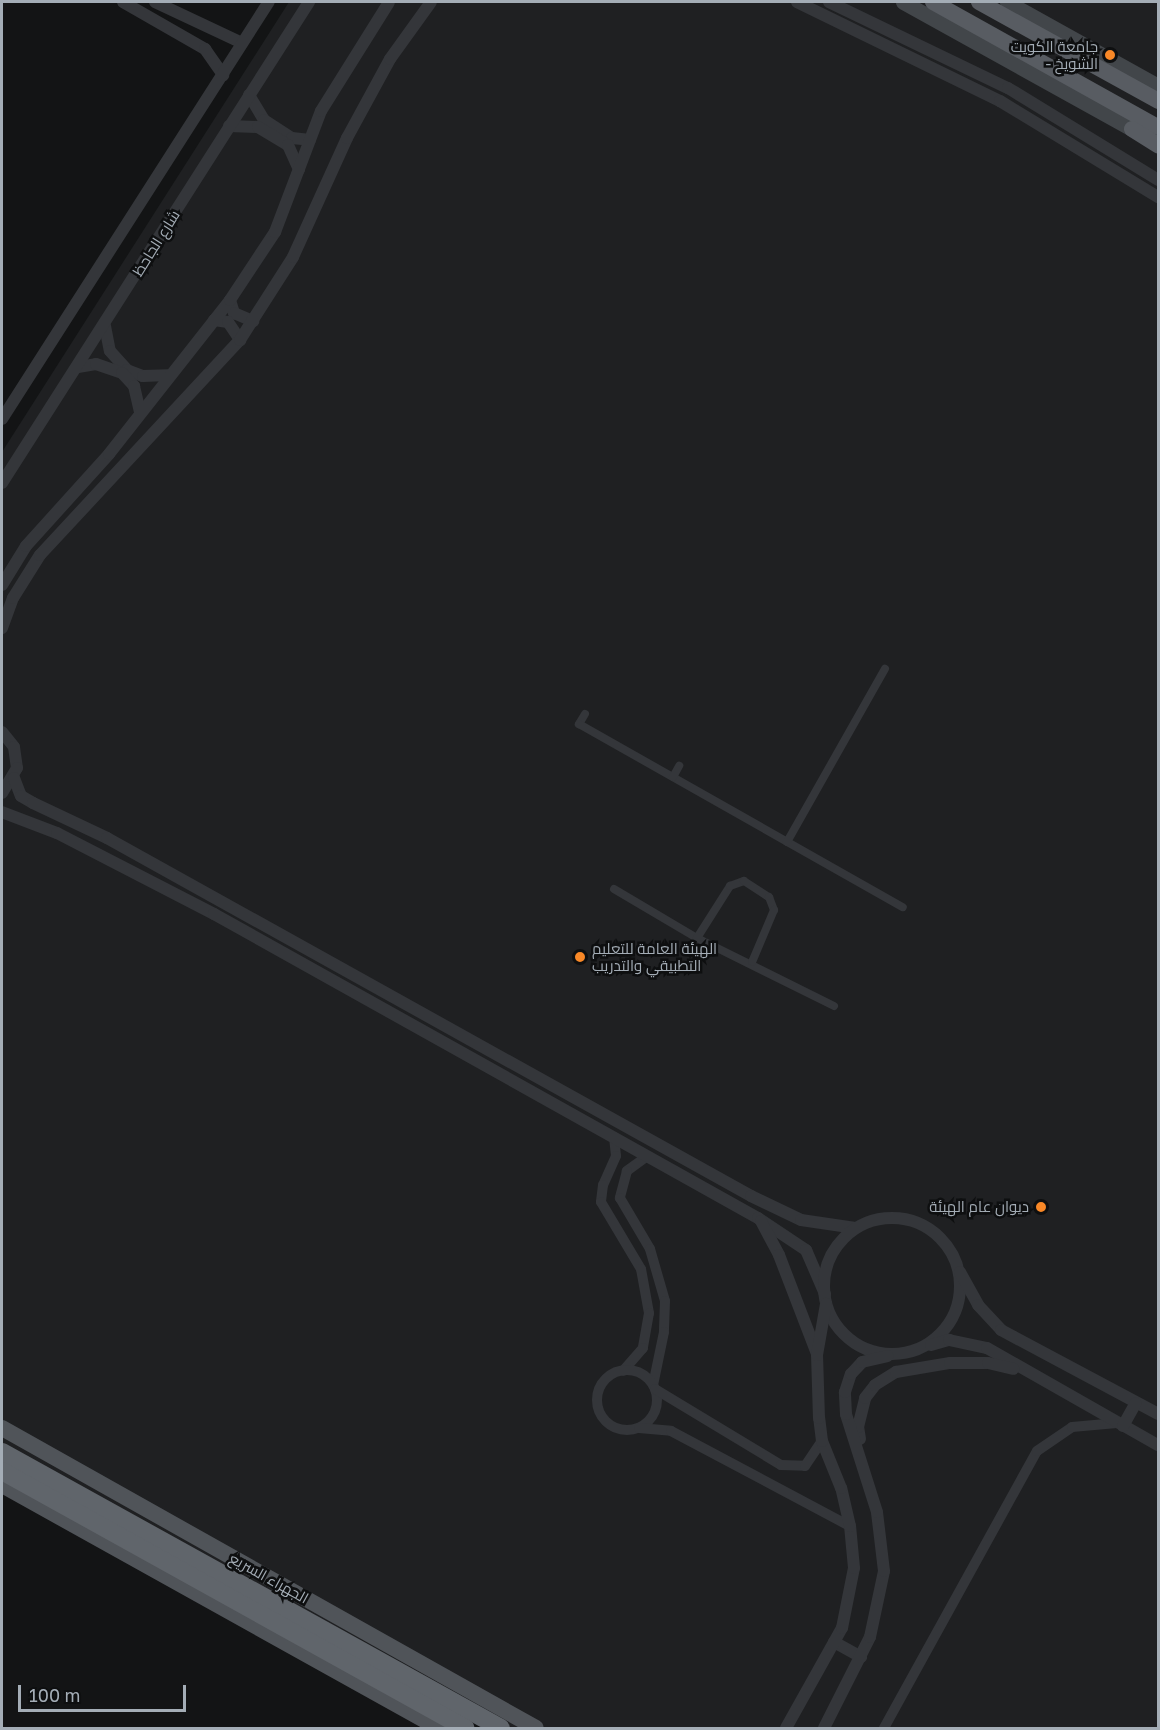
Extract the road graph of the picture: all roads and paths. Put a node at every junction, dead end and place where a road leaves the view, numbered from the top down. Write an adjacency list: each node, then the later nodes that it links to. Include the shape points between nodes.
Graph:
1 (123, 2): 15 (street)
2 (155, 2): 13 (street)
3 (269, 2): 14 (street)
4 (309, 2): 18 (street, شارع الجاحظ)
5 (389, 2): 23 (street, via 321,111)
6 (430, 2): 30 (street, via 390,58 347,138 293,257)
7 (797, 2): 27 (street, via 1000,100)
8 (829, 2): 26 (street, via 1008,88)
9 (903, 2): 22 (main road)
10 (933, 2): 21 (highway)
11 (979, 2): 19 (highway)
12 (1007, 2): 17 (main road)
13 (213, 32): 14 (street); 15 (street)
14 (242, 43): 16 (street)
15 (205, 49): 16 (street)
16 (223, 75): 36 (street)
17 (1158, 86)
18 (249, 95): 20 (street, شارع الجاحظ); 23 (street, via 264,120 292,138)
19 (1158, 101)
20 (229, 126): 25 (street, via 258,127 288,145); 31 (street, شارع الجاحظ)
21 (1158, 127)
22 (1132, 129): 24 (highway)
23 (310, 140): 25 (street)
24 (1158, 145)
25 (299, 170): 28 (street, via 275,231)
26 (1158, 180)
27 (1158, 197)
28 (230, 300): 29 (street); 30 (street, via 234,313)
29 (214, 320): 32 (street, via 228,322); 34 (street)
30 (253, 321): 32 (street)
31 (105, 326): 33 (street, شارع الجاحظ); 34 (street, via 110,351 127,370 143,376)
32 (240, 340): 39 (street, via 40,555 16,590)
33 (78, 367): 35 (street, via 96,364 122,373 134,386); 37 (street, شارع الجاحظ)
34 (168, 375): 35 (street)
35 (140, 412): 38 (street, via 92,474 26,546)
36 (2, 419)
37 (2, 483)
38 (2, 585)
39 (2, 628)
40 (885, 669): 49 (street)
41 (585, 714): 45 (street, via 579,724)
42 (2, 719): 43 (street)
43 (5, 735): 46 (street, via 16,757)
44 (679, 766): 45 (street)
45 (673, 777): 49 (street)
46 (14, 778): 47 (street); 55 (street, via 21,796 33,803 107,838)
47 (2, 794)
48 (2, 812): 56 (street, via 99,854)
49 (787, 842): 51 (street)
50 (615, 889): 52 (street)
51 (903, 907)
52 (697, 938): 53 (street); 53 (street, via 730,886 744,881 769,897 774,910)
53 (752, 962): 54 (street)
54 (834, 1006)
55 (422, 1011): 56 (street); 58 (street)
56 (414, 1026): 57 (street)
57 (614, 1137): 59 (street); 67 (street, via 616,1156 603,1185 601,1202 641,1269 649,1313 643,1348)
58 (645, 1137): 59 (street); 61 (street, via 785,1214)
59 (641, 1154): 60 (street); 69 (street, via 627,1171 620,1198 650,1249 665,1301)
60 (758, 1218): 63 (street, via 806,1250); 66 (street, via 779,1255)
61 (855, 1228): 62 (street, via 890,1217 910,1219 945,1241); 63 (street, via 830,1258)
62 (959, 1269): 64 (street, via 961,1292 955,1314 942,1333); 70 (street, via 978,1305 1001,1330)
63 (826, 1299): 65 (street, via 836,1324 851,1340 871,1351); 66 (street)
64 (924, 1347): 65 (street); 68 (street, via 949,1340 966,1342 987,1348)
65 (893, 1354): 79 (street, via 862,1362 851,1374 845,1392 846,1414)
66 (817, 1355): 75 (street)
67 (623, 1371): 69 (street, via 640,1373); 74 (street, via 605,1380 598,1408 610,1425 621,1430)
68 (1023, 1371): 72 (street); 79 (street, via 988,1363 950,1363 896,1372 875,1385 865,1398 858,1427)
69 (654, 1387): 74 (street, via 653,1416); 75 (street, via 781,1465 806,1466)
70 (1136, 1402): 71 (street); 72 (street)
71 (1158, 1414)
72 (1120, 1424): 76 (street); 90 (street, via 1072,1427 1055,1435 1037,1451)
73 (2, 1428): 87 (main road, الجهراء السريع)
74 (639, 1428): 81 (street, via 671,1431)
75 (822, 1441): 81 (street, via 841,1488)
76 (1158, 1445)
77 (2, 1452): 86 (highway, الجهراء السريع)
78 (2, 1471): 85 (highway)
79 (869, 1479): 83 (street, via 884,1571 880,1602)
80 (2, 1485): 84 (main road)
81 (850, 1526): 82 (street, via 854,1568 848,1606)
82 (834, 1642): 83 (street); 88 (street)
83 (861, 1657): 89 (street)
84 (438, 1728)
85 (465, 1728)
86 (501, 1728)
87 (536, 1728)
88 (786, 1728)
89 (824, 1728)
90 (884, 1728)

